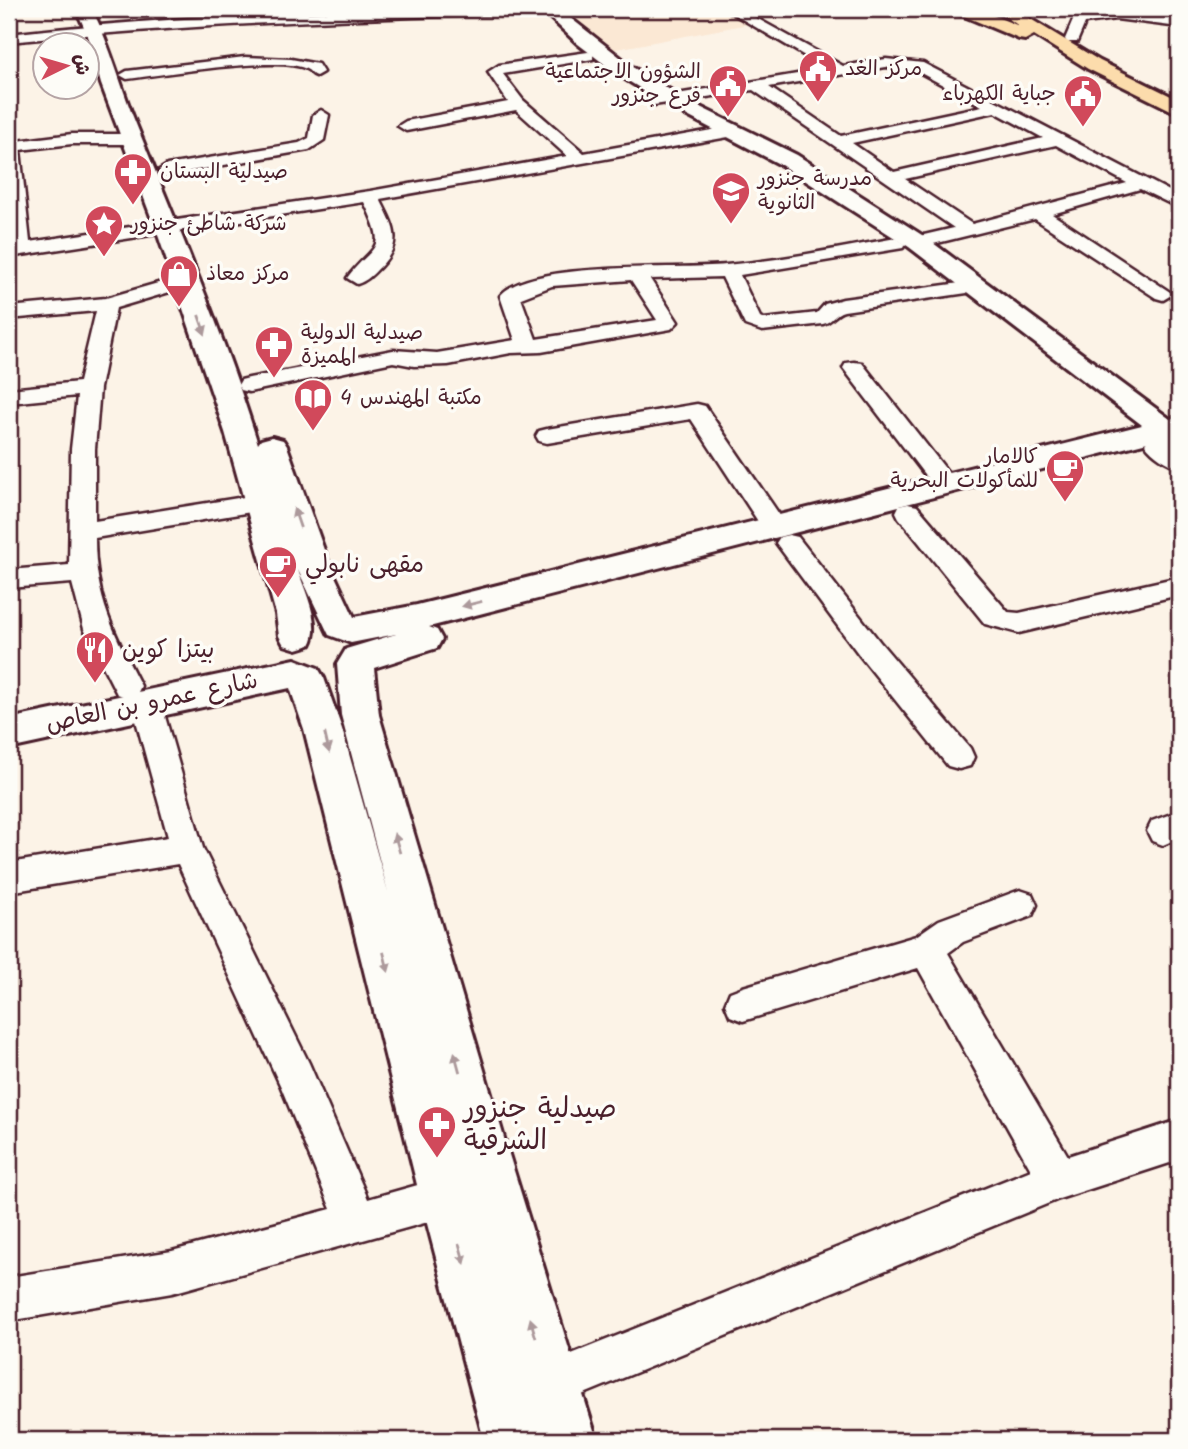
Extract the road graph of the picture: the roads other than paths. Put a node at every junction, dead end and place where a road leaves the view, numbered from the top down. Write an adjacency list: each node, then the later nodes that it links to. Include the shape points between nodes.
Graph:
1 (359, 9): 2 (street); 11 (street)
2 (391, 9)
3 (535, 9): 4 (street); 14 (street); 18 (street)
4 (541, 9)
5 (549, 9): 26 (street)
6 (731, 9): 21 (street)
7 (963, 9): 19 (highway)
8 (1003, 9): 19 (highway)
9 (1025, 9): 17 (highway)
10 (1104, 9): 12 (street)
11 (241, 12): 14 (street)
12 (1141, 13): 13 (street); 15 (street)
13 (1179, 16)
14 (97, 22): 16 (street); 22 (street); 32 (street)
15 (1179, 23): 17 (street, via 1094,16 1079,21)
16 (9, 38)
17 (1072, 39): 24 (highway)
18 (588, 56): 25 (street, via 495,72); 26 (street)
19 (1094, 65): 28 (highway)
20 (316, 72): 22 (street, via 295,62 266,62)
21 (843, 72): 23 (street); 27 (street, via 908,63)
22 (127, 75): 37 (street)
23 (757, 86): 29 (street); 34 (street)
24 (1179, 96)
25 (522, 104): 31 (street); 36 (street, via 527,115)
26 (672, 104): 29 (street); 29 (street)
27 (998, 107): 33 (street); 34 (street)
28 (1179, 108)
29 (719, 114): 36 (street); 46 (street, via 756,152)
30 (321, 116): 37 (street, via 316,139 303,147)
31 (407, 126)
32 (128, 129): 35 (street); 44 (street)
33 (1059, 139): 38 (street); 39 (street)
34 (836, 142): 38 (street)
35 (10, 147): 47 (street)
36 (580, 158): 40 (street)
37 (167, 170): 43 (street)
38 (892, 177): 45 (street)
39 (1141, 184): 41 (street); 42 (street)
40 (370, 197): 43 (street); 50 (street, via 385,227 387,245 383,255)
41 (1179, 202)
42 (1038, 213): 45 (street); 53 (street)
43 (191, 224): 44 (street); 60 (street)
44 (165, 227): 47 (street); 51 (street)
45 (970, 230): 46 (street)
46 (906, 243): 48 (street); 52 (street); 62 (street)
47 (15, 250)
48 (729, 271): 49 (street); 52 (street, via 752,321 762,325 823,318 843,305)
49 (636, 273): 56 (street, via 520,287 510,296); 56 (street, via 668,322 664,326 541,346)
50 (356, 278)
51 (186, 281): 54 (street); 64 (street, one-way to 64)
52 (960, 289): 62 (street)
53 (1163, 294)
54 (107, 304): 55 (street); 58 (street)
55 (9, 313)
56 (527, 343): 60 (street, via 443,358 384,357)
57 (854, 368): 63 (street)
58 (89, 388): 59 (street); 66 (street)
59 (9, 396)
60 (257, 406): 71 (street, one-way to 60, via 313,565)
61 (547, 436): 67 (street, via 697,411)
62 (1170, 439): 63 (street); 65 (street, via 1056,477)
63 (946, 486): 67 (street)
64 (262, 502): 66 (street); 72 (street, via 294,614)
65 (908, 512): 67 (street); 70 (street, via 995,617 1004,621 1019,624)
66 (81, 532): 68 (street)
67 (782, 535): 71 (street, via 388,648); 76 (street)
68 (82, 573): 69 (street); 73 (street, via 98,629)
69 (9, 579)
70 (1179, 586)
71 (352, 645): 72 (street, via 321,625); 72 (street, via 336,677 320,680); 87 (street, one-way to 71, via 360,715)
72 (297, 658): 73 (street, شارع عمرو بن العاص); 84 (street, one-way to 84, via 323,729)
73 (137, 696): 74 (street); 75 (street, شارع عمرو بن العاص); 77 (street)
74 (9, 710)
75 (9, 734)
76 (959, 757)
77 (187, 848): 78 (street); 85 (street, via 296,1076)
78 (9, 878)
79 (1020, 905): 80 (street, via 951,931)
80 (926, 948): 81 (street); 83 (street)
81 (743, 1004)
82 (1179, 1140): 83 (street)
83 (1059, 1179): 87 (street)
84 (446, 1197): 85 (street); 88 (street, one-way to 88)
85 (357, 1222): 86 (street, via 172,1272)
86 (9, 1300)
87 (550, 1385): 89 (street)
88 (514, 1440)
89 (567, 1440)

